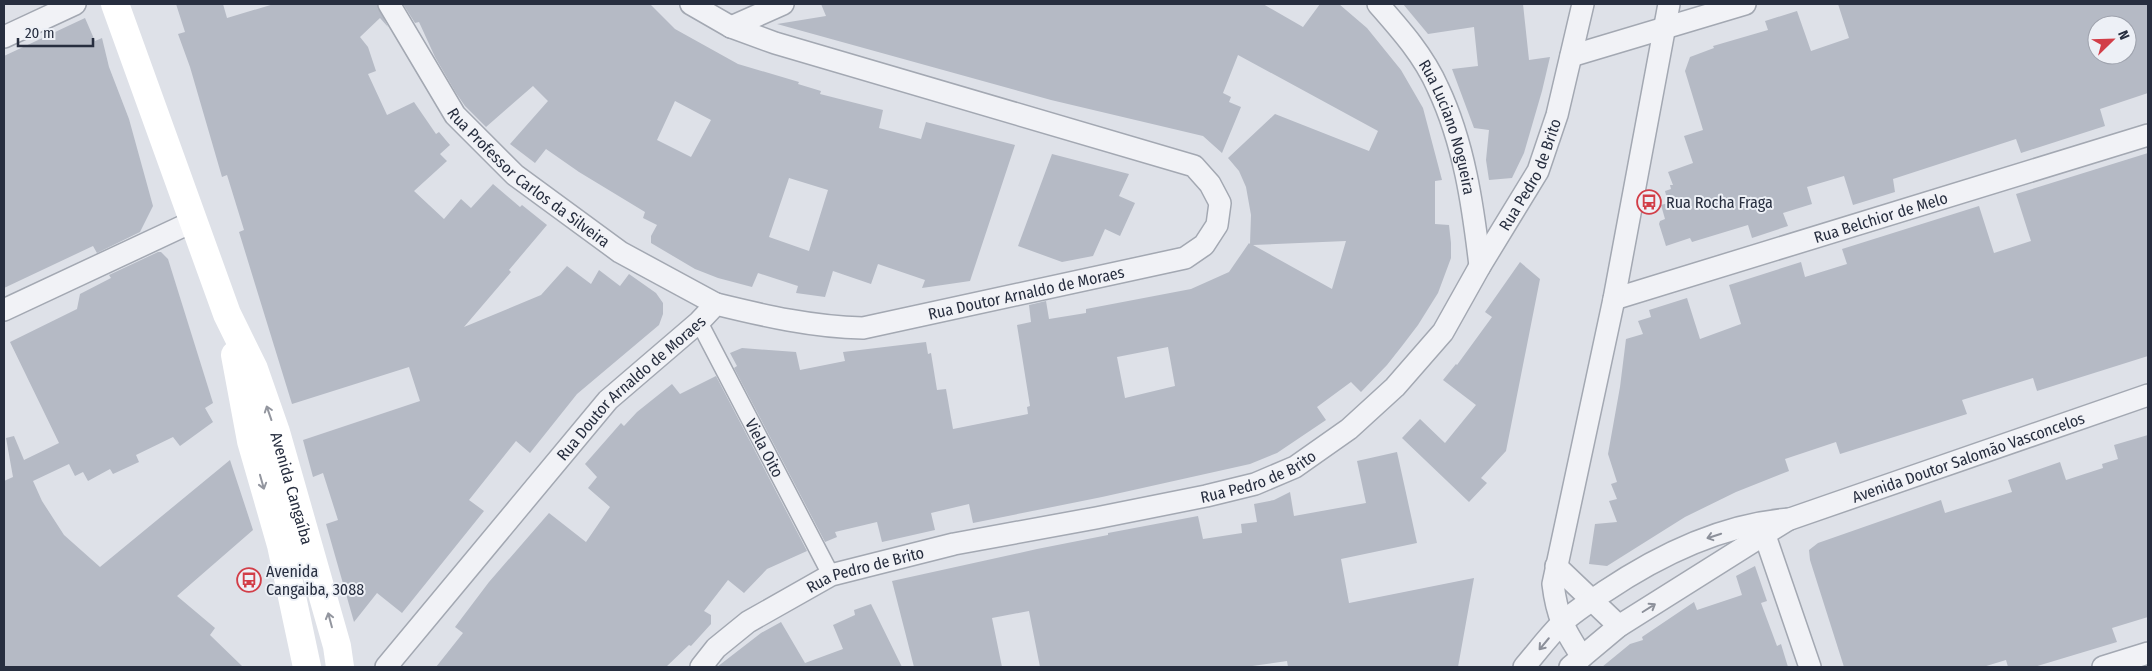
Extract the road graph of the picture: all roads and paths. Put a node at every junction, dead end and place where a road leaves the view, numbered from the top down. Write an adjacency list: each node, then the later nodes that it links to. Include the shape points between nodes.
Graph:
1 (75, 4): 12 (street)
2 (115, 4): 15 (main road, Avenida Cangaíba)
3 (389, 4): 18 (street, Rua Professor Carlos da Silveira, via 455,115 514,175 620,252)
4 (691, 4): 10 (street, Rua Doutor Arnaldo de Moraes)
5 (784, 4): 10 (street)
6 (1378, 4): 16 (street, Rua Luciano Nogueira, via 1409,39 1438,88 1460,149 1473,209)
7 (1583, 4): 13 (street, Rua Pedro de Brito)
8 (1669, 4): 11 (street)
9 (1745, 4): 11 (street)
10 (731, 27): 18 (street, Rua Doutor Arnaldo de Moraes, via 785,46 1194,166 1210,184 1220,204 1217,225 1204,245 1185,258 863,328 829,328)
11 (1664, 27): 13 (street); 17 (street)
12 (4, 36)
13 (1570, 56): 16 (street, Rua Pedro de Brito, via 1557,116 1538,171)
14 (2148, 134): 17 (street, Rua Belchior de Melo)
15 (194, 221): 19 (street); 20 (main road, Avenida Cangaíba)
16 (1480, 266): 25 (street, Rua Pedro de Brito, via 1444,332 1395,387 1349,429 1295,467 1255,484 1206,496 954,544)
17 (1614, 299): 24 (street)
18 (716, 304): 21 (street, Rua Doutor Arnaldo de Moraes)
19 (4, 310)
20 (227, 314): 30 (main road, Avenida Cangaíba, one-way to 20, via 276,432 254,369); 32 (main road, Avenida Cangaíba, one-way to 32, via 251,441 281,545)
21 (699, 322): 25 (street, Viela Oito); 34 (street, Rua Doutor Arnaldo de Moraes, via 608,400)
22 (2148, 395): 23 (street, Avenida Doutor Salomão Vasconcelos)
23 (1763, 528): 26 (street, Avenida Doutor Salomão Vasconcelos, one-way to 26, via 1692,543 1636,570); 28 (street, Avenida Doutor Salomão Vasconcelos, one-way to 23); 37 (street)
24 (1556, 566): 26 (street); 27 (street, via 1553,584)
25 (831, 575): 35 (street, Rua Pedro de Brito, via 748,622 716,648)
26 (1592, 600): 27 (street, Avenida Doutor Salomão Vasconcelos); 28 (street)
27 (1561, 623): 31 (street); 36 (street, Avenida Doutor Salomão Vasconcelos, one-way to 36)
28 (1619, 626): 31 (street, Avenida Doutor Salomão Vasconcelos)
29 (2148, 653): 38 (street)
30 (339, 657): 33 (street)
31 (1576, 662)
32 (307, 667)
33 (314, 667)
34 (386, 667)
35 (701, 667)
36 (1524, 667)
37 (1810, 667)
38 (2103, 667)

